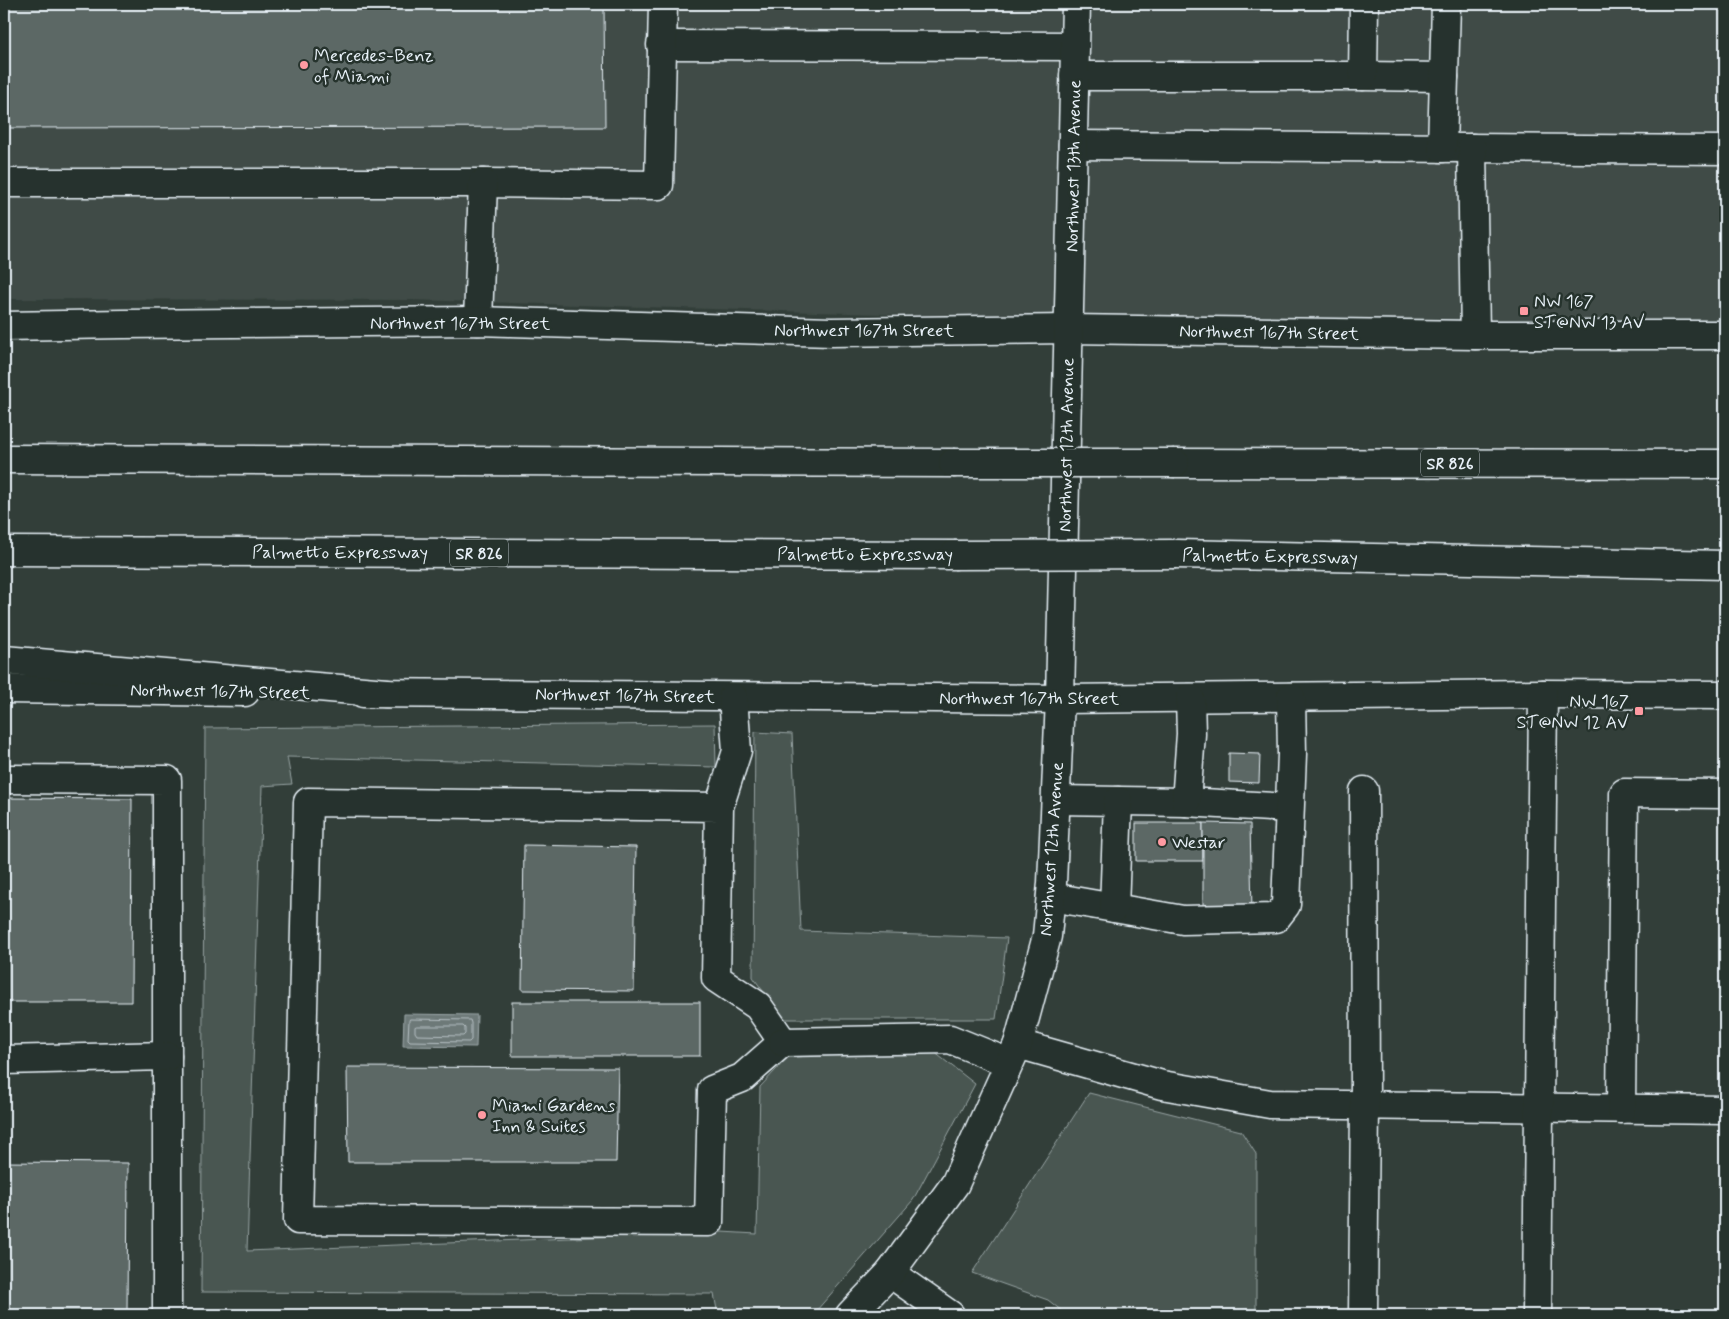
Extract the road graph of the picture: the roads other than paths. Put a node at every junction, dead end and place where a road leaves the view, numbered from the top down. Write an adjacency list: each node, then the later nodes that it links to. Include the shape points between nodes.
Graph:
1 (663, 4): 5 (main road)
2 (1076, 4): 6 (main road, Northwest 13th Avenue)
3 (1364, 4): 8 (main road)
4 (1446, 4): 9 (main road)
5 (661, 45): 6 (main road); 15 (main road, via 659,185)
6 (1075, 46): 7 (main road, Northwest 13th Avenue)
7 (1074, 76): 8 (main road); 10 (main road, Northwest 13th Avenue)
8 (1362, 76): 9 (main road)
9 (1444, 77): 11 (main road)
10 (1073, 145): 11 (main road); 18 (main road, Northwest 13th Avenue)
11 (1442, 148): 12 (main road)
12 (1472, 148): 13 (main road); 19 (main road)
13 (1725, 150)
14 (4, 183): 15 (main road)
15 (482, 183): 16 (main road)
16 (478, 321): 17 (main road, Northwest 167th Street); 18 (main road, Northwest 167th Street, via 831,332)
17 (4, 326)
18 (1069, 329): 19 (main road, Northwest 167th Street); 35 (main road, Northwest 12th Avenue)
19 (1475, 335): 20 (main road, Northwest 167th Street)
20 (1725, 335)
21 (4, 440): 23 (main road)
22 (4, 459): 23 (main road, SR 826)
23 (153, 460): 24 (main road, SR 826, bridge)
24 (1725, 464)
25 (4, 551): 26 (main road, Palmetto Expressway / SR 826, bridge, via 1176,554)
26 (1725, 565)
27 (4, 660): 29 (main road)
28 (4, 689): 29 (main road, Northwest 167th Street)
29 (387, 693): 32 (main road, Northwest 167th Street)
30 (1543, 694): 31 (main road, Northwest 167th Street); 33 (main road, Northwest 167th Street); 51 (main road)
31 (1725, 695)
32 (733, 697): 35 (main road, Northwest 167th Street); 42 (main road, via 737,751)
33 (1291, 697): 34 (main road, Northwest 167th Street); 43 (main road)
34 (1190, 698): 35 (main road, Northwest 167th Street); 41 (main road)
35 (1060, 699): 39 (main road, Northwest 12th Avenue)
36 (4, 779): 48 (main road, via 167,780)
37 (1364, 791): 50 (main road)
38 (1725, 794): 52 (main road, via 1624,793)
39 (1056, 800): 40 (main road); 44 (main road, Northwest 12th Avenue)
40 (1118, 801): 41 (main road); 45 (main road)
41 (1186, 802): 43 (main road)
42 (719, 807): 46 (main road, via 716,978 758,1006); 46 (main road, via 308,802 298,1220 709,1222 712,1090 742,1078)
43 (1289, 808): 45 (main road, via 1286,905 1276,918 1183,920)
44 (1051, 897): 45 (main road); 47 (main road, Northwest 12th Avenue, via 1047,936)
45 (1114, 908)
46 (783, 1042): 47 (main road, via 950,1039)
47 (1013, 1054): 50 (main road, via 1270,1104); 54 (main road, Northwest 12th Avenue, via 955,1184)
48 (166, 1056): 49 (main road); 55 (main road)
49 (4, 1060)
50 (1364, 1105): 51 (main road); 58 (main road)
51 (1539, 1107): 52 (main road); 59 (main road)
52 (1620, 1108): 53 (main road)
53 (1725, 1110)
54 (890, 1273): 56 (main road, Northwest 12th Avenue); 57 (main road)
55 (166, 1315)
56 (850, 1315)
57 (950, 1315)
58 (1363, 1315)
59 (1537, 1315)

